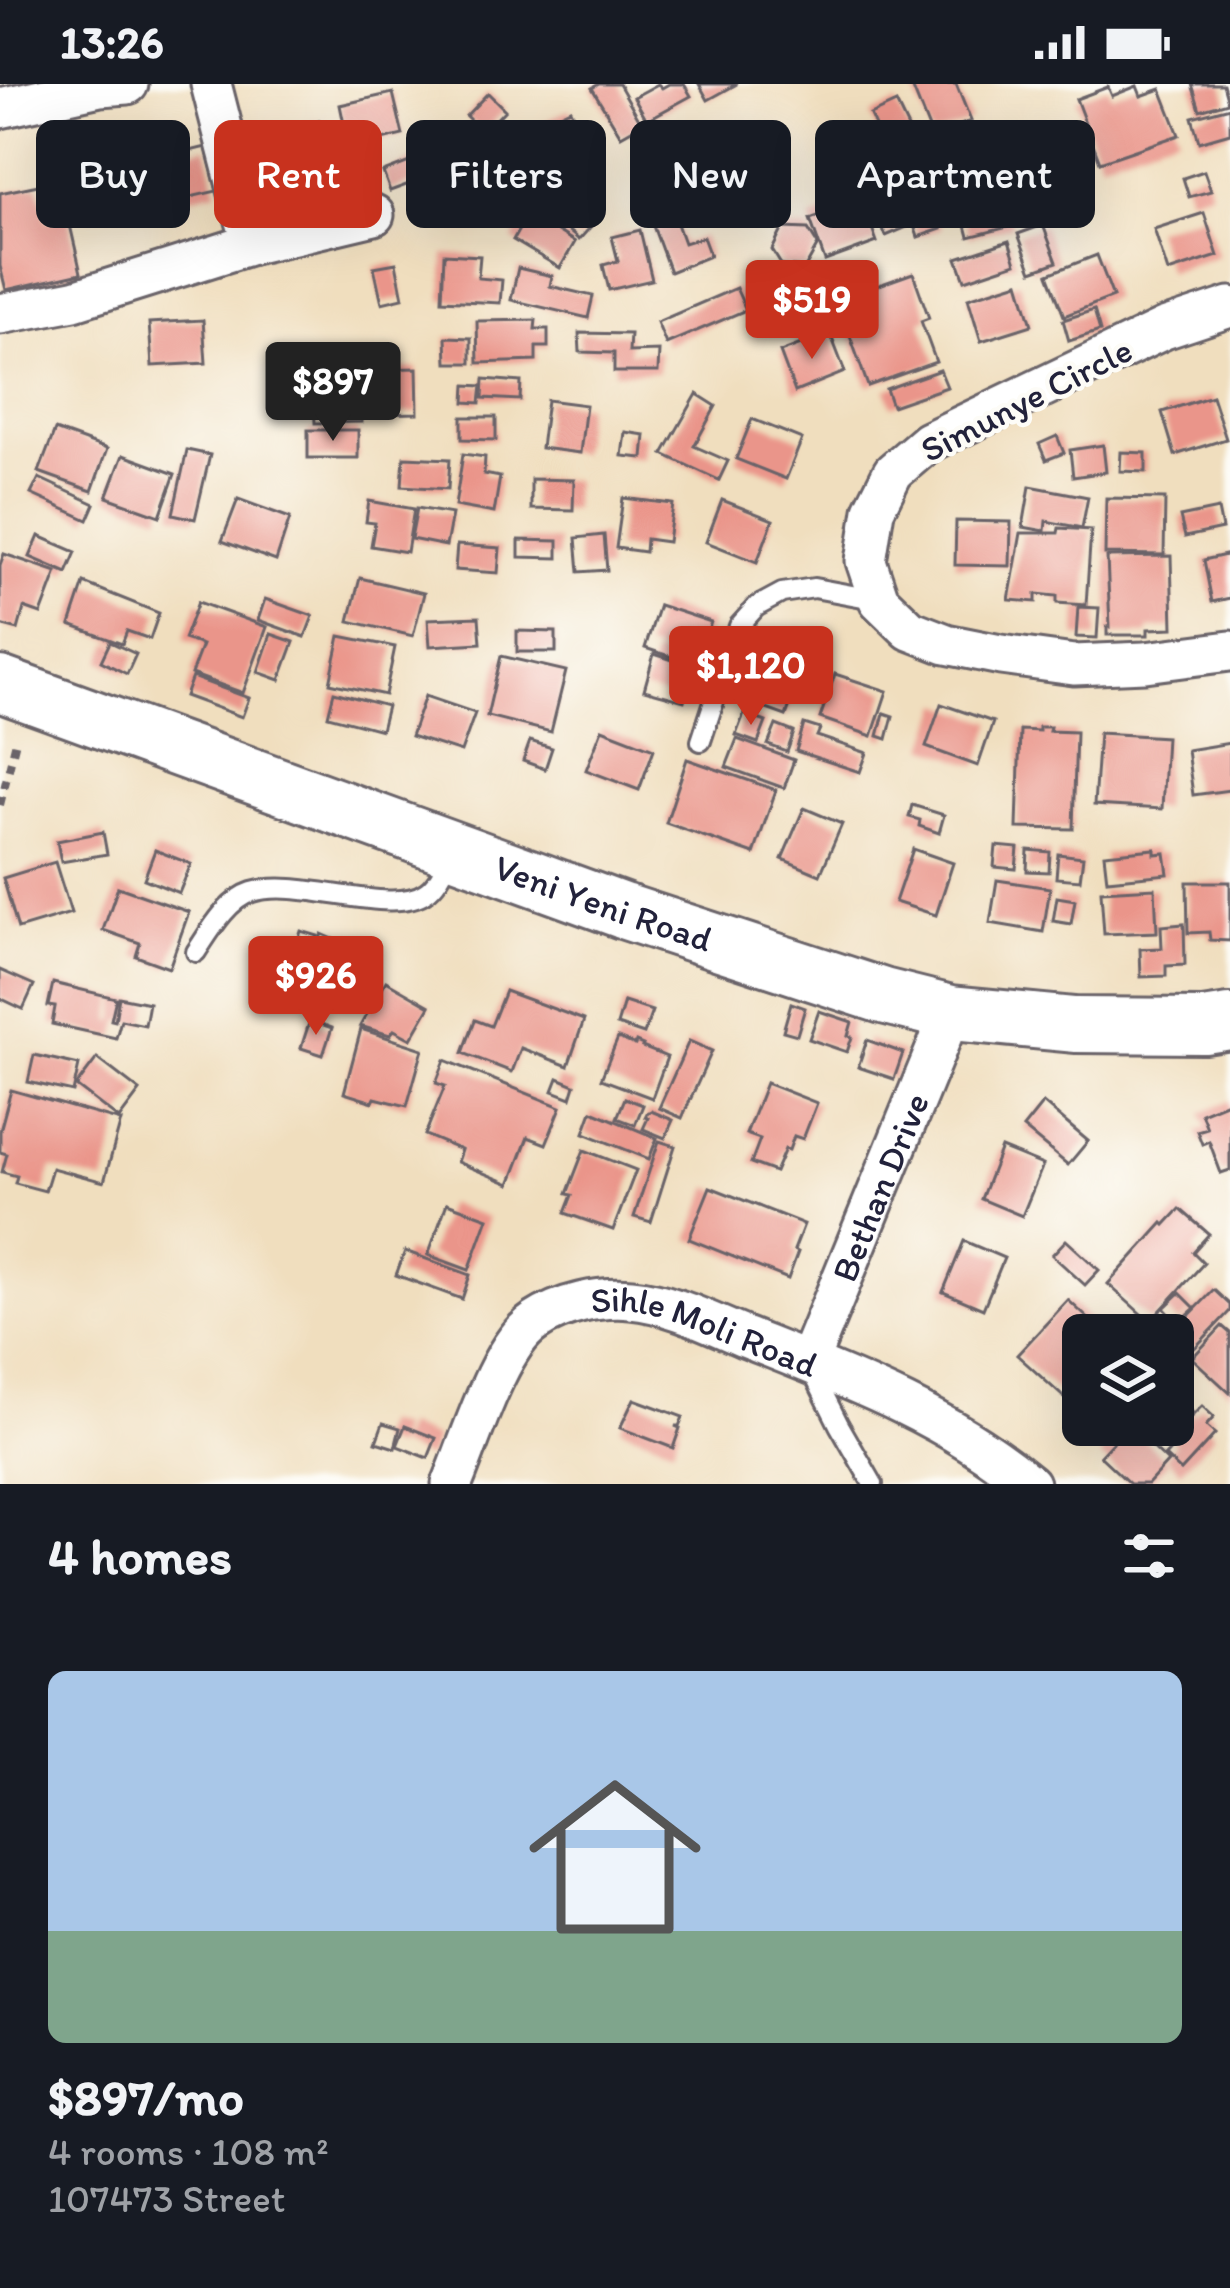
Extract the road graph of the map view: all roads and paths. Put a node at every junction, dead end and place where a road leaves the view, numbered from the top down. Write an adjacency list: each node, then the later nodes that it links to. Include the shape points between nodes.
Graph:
1 (128, 84): 3 (street)
2 (211, 84): 5 (street)
3 (0, 108)
4 (320, 228): 5 (street)
5 (253, 244): 7 (street, via 74,300)
6 (1230, 307): 8 (street, Simunye Circle, via 1164,329 928,442 893,472 874,510 866,561)
7 (0, 314)
8 (879, 600): 9 (street, via 910,630 1001,656 1074,664); 11 (lane, via 814,588 756,607 739,626)
9 (1230, 651)
10 (14, 689): 12 (path); 13 (street, Veni Yeni Road)
11 (701, 741)
12 (0, 806)
13 (454, 850): 14 (lane, via 429,891 412,899 251,892); 15 (street, Veni Yeni Road, via 775,962)
14 (196, 952)
15 (951, 1013): 16 (street, Veni Yeni Road, via 1075,1024); 17 (street, Bethan Drive)
16 (1230, 1022)
17 (808, 1362): 18 (street, Sihle Moli Road, via 632,1299 574,1303 532,1323 503,1359); 19 (lane); 20 (street, Sihle Moli Road, via 947,1428)
18 (452, 1484)
19 (873, 1484)
20 (1029, 1484)

